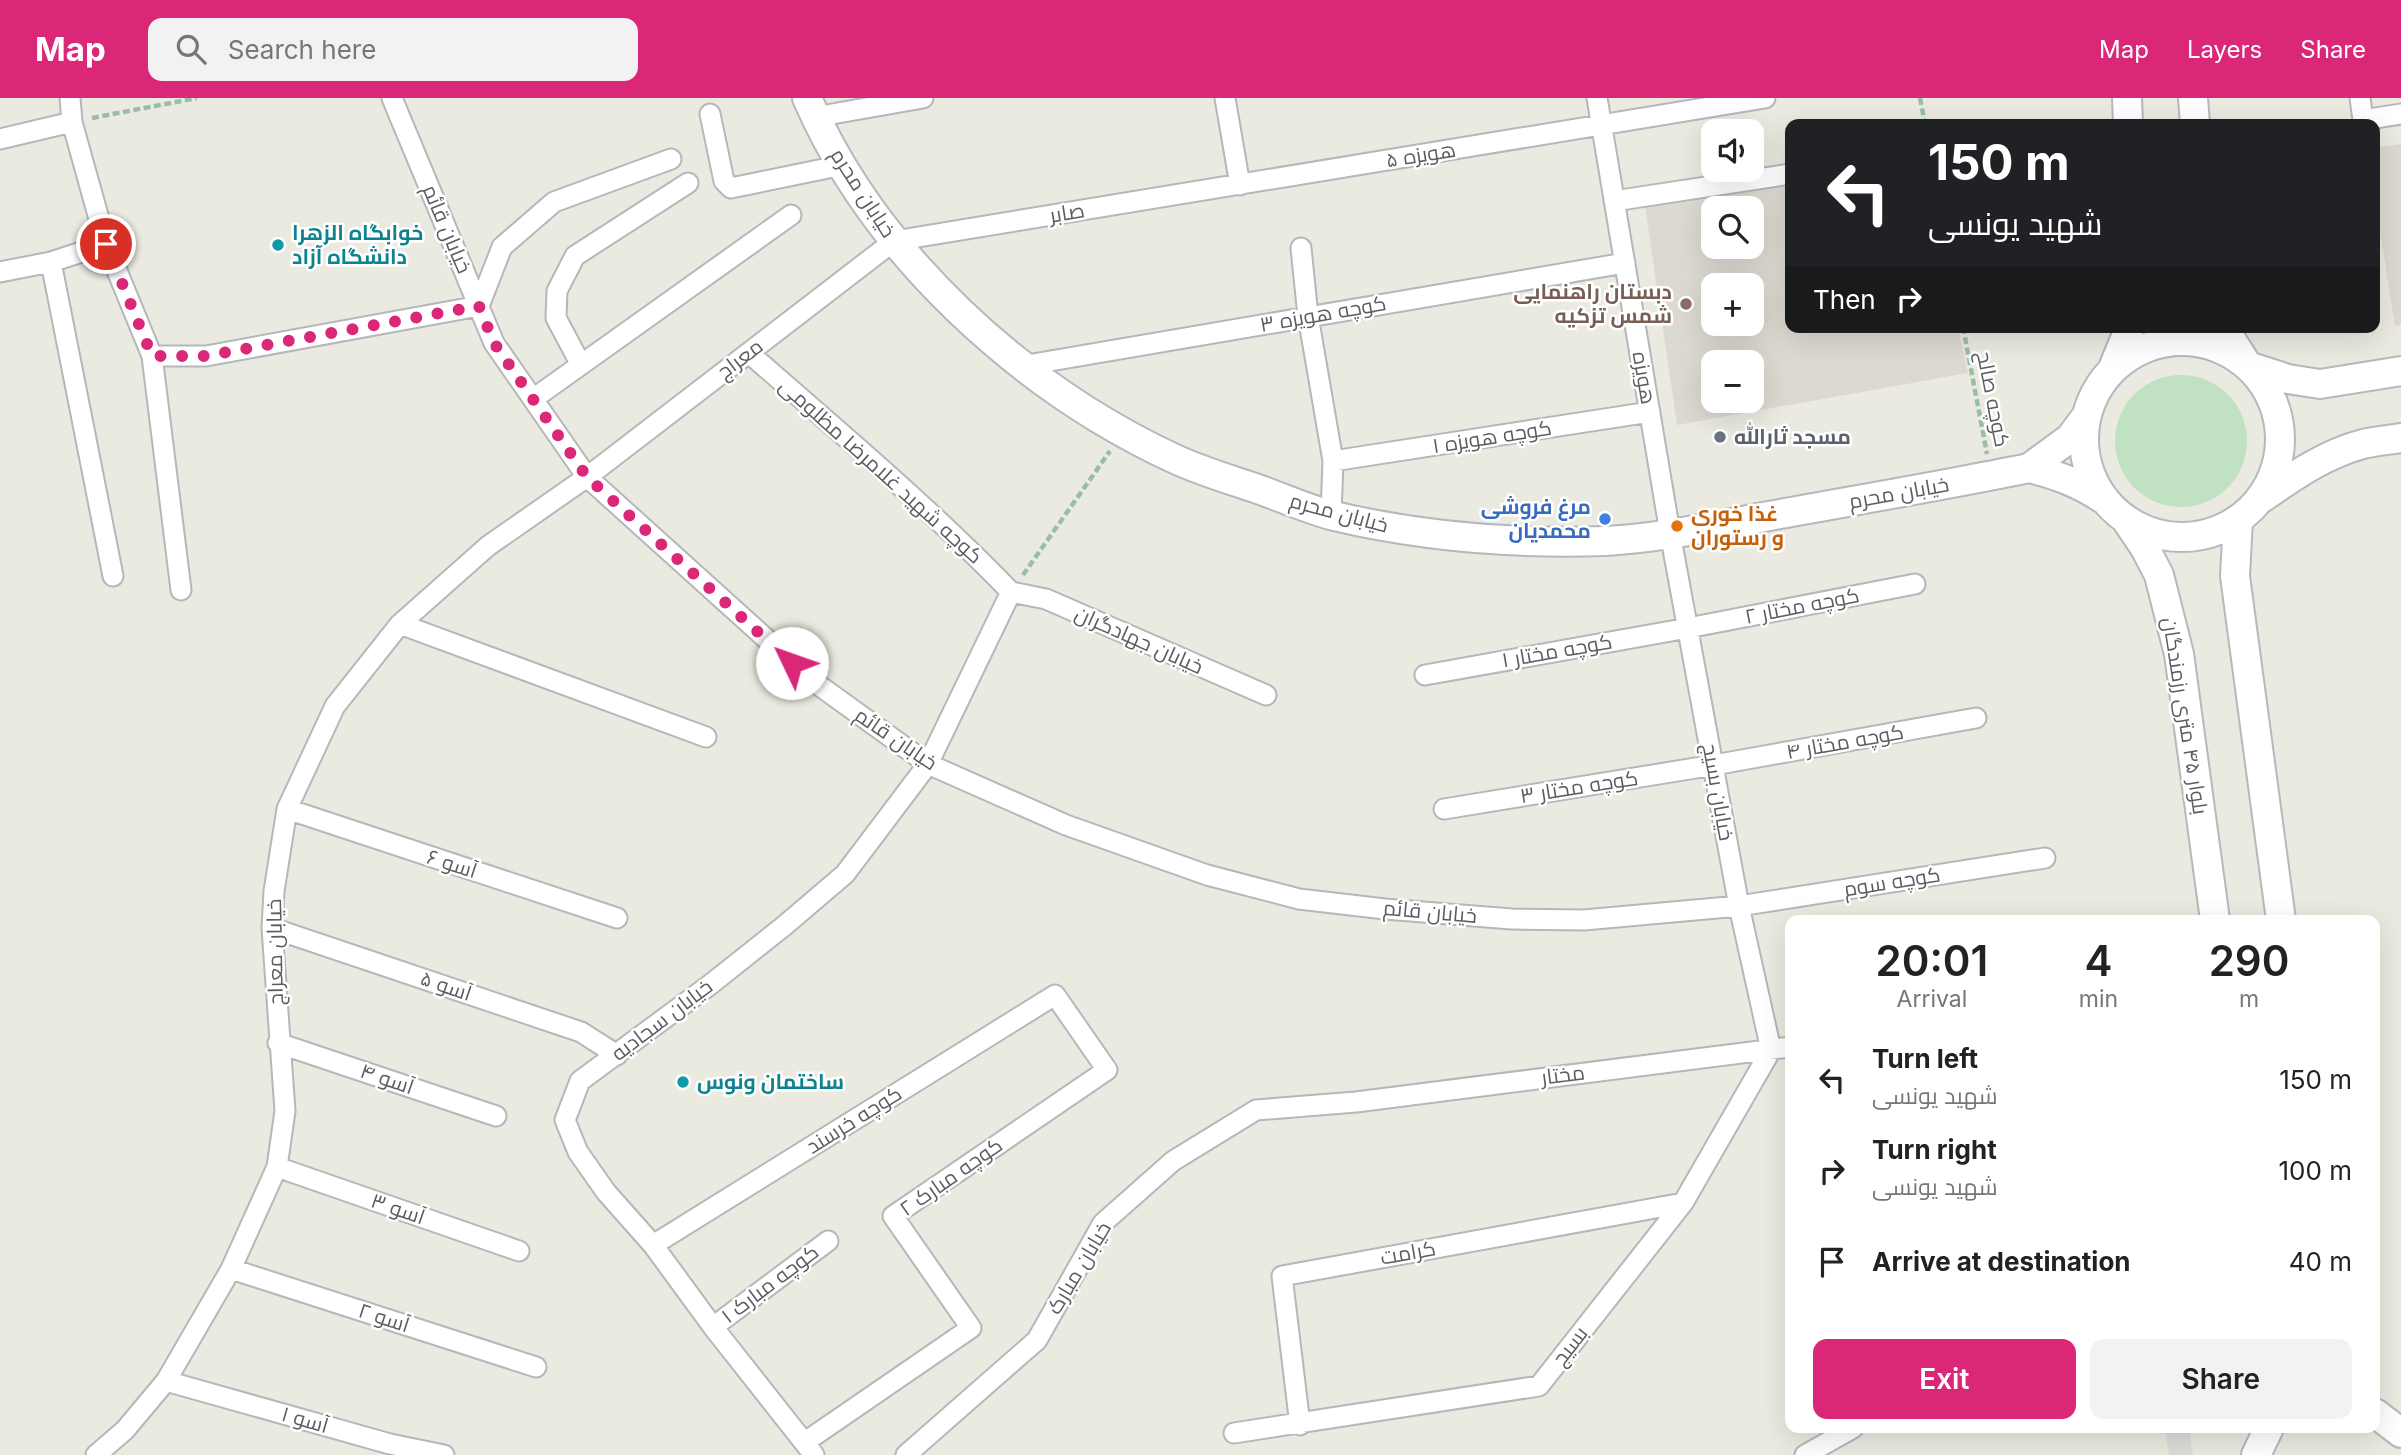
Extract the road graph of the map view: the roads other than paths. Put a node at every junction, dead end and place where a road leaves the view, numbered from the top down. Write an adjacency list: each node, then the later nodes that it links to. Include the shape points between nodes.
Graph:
1 (70, 98): 17 (street)
2 (392, 98): 33 (street, خیابان قائم)
3 (923, 98): 10 (street)
4 (1225, 98): 24 (street)
5 (1597, 98): 18 (street, هویزه)
6 (1765, 98): 18 (street, هویزه ۵)
7 (2127, 98): 13 (main road)
8 (2193, 98): 14 (main road)
9 (2360, 98): 15 (street)
10 (811, 108): 21 (main road, خیابان محرم)
11 (710, 114): 21 (street, via 724,181 731,188)
12 (2401, 114): 16 (street)
13 (2128, 119)
14 (2195, 119)
15 (2363, 119)
16 (2369, 119)
17 (72, 122): 19 (street); 28 (street)
18 (1601, 126): 24 (street, هویزه ۵); 25 (street, هویزه)
19 (0, 139)
20 (671, 159): 33 (street, via 554,202 502,247)
21 (843, 165): 27 (main road, خیابان محرم)
22 (1785, 175): 25 (street)
23 (688, 183): 39 (street, via 575,256 557,291 556,318)
24 (1240, 185): 27 (street, صابر)
25 (1614, 201): 31 (street, هویزه)
26 (791, 215): 39 (street)
27 (894, 241): 37 (street, معراج); 40 (main road, خیابان محرم, via 928,281)
28 (106, 244): 30 (street); 38 (street)
29 (1301, 248): 34 (street)
30 (51, 262): 32 (street); 57 (street)
31 (1625, 263): 34 (street, کوچه هویزه ۳); 45 (street, هویزه)
32 (0, 272)
33 (479, 306): 38 (street, via 206,356); 44 (street, خیابان قائم, via 494,343)
34 (1308, 316): 40 (street, کوچه هویزه ۳); 48 (street)
35 (2128, 333): 42 (main road)
36 (2227, 333): 41 (main road)
37 (749, 353): 50 (street, معراج); 60 (street, کوچه شهید غلامرضا مظلومی, via 909,493)
38 (152, 356): 59 (street)
39 (580, 363): 44 (street)
40 (1021, 366): 53 (main road, خیابان محرم, via 1123,433 1178,461)
41 (2248, 366): 42 (main road, via 2214,347 2165,342 2137,351); 43 (main road, via 2320,384); 51 (main road, via 2267,389 2277,416 2280,445 2274,474)
42 (2113, 368): 46 (main road, via 2095,391)
43 (2401, 371)
44 (533, 399): 50 (street, خیابان قائم)
45 (1650, 412): 48 (street, کوچه هویزه ۱); 56 (street, هویزه)
46 (2085, 418): 49 (main road, via 2070,438); 52 (main road, via 2083,448 2090,476)
47 (2401, 438): 51 (main road, via 2334,454)
48 (1333, 461): 53 (street)
49 (2029, 468): 52 (main road, via 2081,485); 56 (main road, خیابان محرم)
50 (587, 477): 61 (street, خیابان معراج, via 488,546); 67 (street, خیابان قائم, via 813,681)
51 (2259, 499): 55 (main road)
52 (2105, 501): 54 (main road)
53 (1331, 515): 56 (main road, خیابان محرم, via 1401,529 1506,541 1609,541)
54 (2126, 520): 55 (main road, via 2153,533 2182,537 2212,533); 73 (main road, بلوار ۴۵ متری رزمندگان, via 2159,575 2179,654)
55 (2238, 520): 74 (main road, via 2235,576)
56 (1670, 533): 62 (street, خیابان بسیج)
57 (113, 576)
58 (1914, 584): 62 (street, کوچه مختار ۲)
59 (181, 590)
60 (1011, 592): 64 (street, خیابان جهادگران, via 1046,599); 67 (street, خیابان سجادیه)
61 (400, 624): 66 (street); 70 (street, خیابان معراج, via 335,706)
62 (1688, 628): 63 (street, کوچه مختار ۱); 68 (street, خیابان بسیج)
63 (1425, 675)
64 (1266, 695)
65 (1976, 718): 68 (street, کوچه مختار ۴)
66 (706, 737)
67 (928, 764): 72 (street, خیابان قائم, via 1066,825 1208,875 1299,899 1512,919 1584,920); 80 (street, خیابان سجادیه, via 845,874)
68 (1714, 765): 69 (street, کوچه مختار ۳); 72 (street, خیابان بسیج)
69 (1444, 809)
70 (287, 810): 75 (street, آسو ۶); 76 (street, خیابان معراج)
71 (2045, 858): 72 (street, کوچه سوم)
72 (1739, 905): 79 (street, خیابان بسیج)
73 (2214, 915)
74 (2280, 915)
75 (617, 918)
76 (272, 928): 78 (street, خیابان معراج); 80 (street, آسو ۵, via 581,1032)
77 (1055, 995): 86 (street, کوچه خرسند); 98 (street, کوچه مبارک ۲, via 1107,1070 893,1216 971,1328)
78 (278, 1043): 82 (street, آسو ۴); 83 (street, خیابان معراج, via 285,1111)
79 (1781, 1048): 81 (street, مختار); 84 (street, بسیج)
80 (617, 1055): 86 (street, خیابان سجادیه, via 580,1081 565,1119 578,1152)
81 (1356, 1102): 101 (street, خیابان مبارک, via 1256,1110 1173,1161 1103,1223 1037,1340)
82 (496, 1116)
83 (277, 1167): 87 (street, آسو ۳); 88 (street, خیابان معراج)
84 (1683, 1203): 93 (street, بسیج, via 1539,1386); 93 (street, کرامت, via 1282,1276)
85 (828, 1241): 89 (street, کوچه مبارک ۱)
86 (653, 1245): 89 (street, خیابان سجادیه)
87 (519, 1251)
88 (231, 1269): 90 (street, آسو ۲); 91 (street, خیابان معراج)
89 (713, 1327): 98 (street, خیابان سجادیه)
90 (536, 1367)
91 (166, 1381): 99 (street, خیابان معراج, via 125,1430); 100 (street, آسو ۱)
92 (2380, 1417): 97 (main road)
93 (1300, 1425): 94 (street, بسیج)
94 (1234, 1433)
95 (1844, 1433): 102 (street)
96 (2267, 1433): 103 (main road)
97 (2401, 1433)
98 (809, 1448)
99 (96, 1455)
100 (444, 1455)
101 (906, 1455)
102 (1805, 1455)
103 (2256, 1455)

